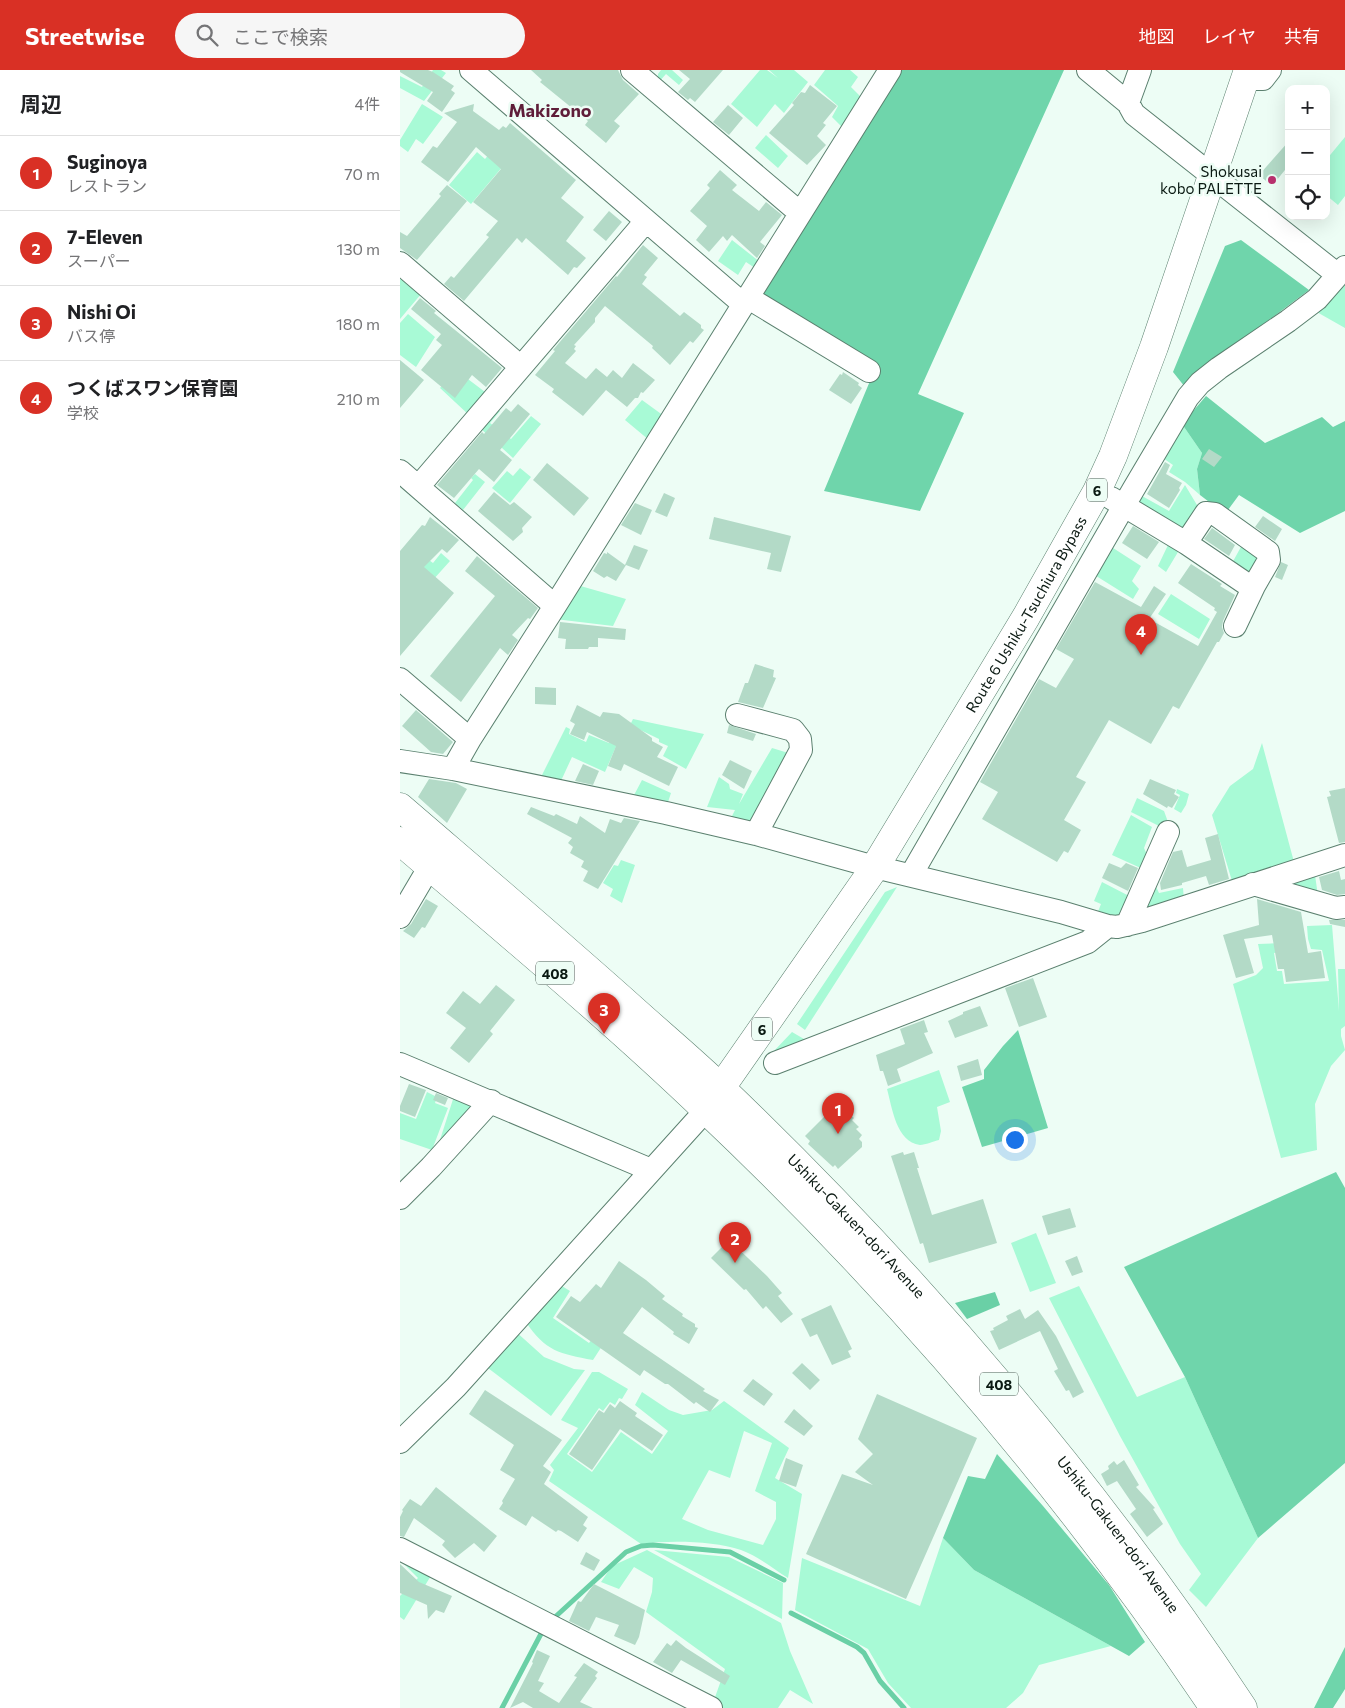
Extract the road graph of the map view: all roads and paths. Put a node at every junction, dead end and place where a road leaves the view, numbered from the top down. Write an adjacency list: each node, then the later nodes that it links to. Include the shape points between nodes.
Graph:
1 (471, 70): 10 (street)
2 (890, 70): 9 (street)
3 (1088, 70): 7 (street)
4 (1140, 70): 7 (street)
5 (640, 73): 9 (street)
6 (1254, 73): 8 (highway, Route 6 Ushiku-Tsuchiura Bypass / 6)
7 (1128, 103): 8 (street, via 1134,114)
8 (1213, 176): 12 (street); 18 (highway, Route 6 Ushiku-Tsuchiura Bypass / 6, via 1154,347)
9 (800, 213): 13 (street)
10 (646, 221): 13 (street); 14 (street)
11 (400, 263): 14 (street)
12 (1342, 271): 19 (street, via 1317,299 1200,383)
13 (745, 301): 15 (street); 22 (street)
14 (521, 367): 17 (street)
15 (870, 371)
16 (400, 471): 17 (street)
17 (419, 486): 22 (street)
18 (1097, 491): 19 (street); 35 (highway, Route 6 Ushiku-Tsuchiura Bypass / 6, via 1026,617)
19 (1124, 506): 20 (street); 36 (street)
20 (1186, 543): 21 (street); 21 (street, via 1206,514 1215,514 1268,552 1269,560)
21 (1254, 586): 23 (street)
22 (555, 606): 26 (street)
23 (1235, 626)
24 (400, 680): 26 (street)
25 (736, 715): 31 (street, via 793,730 800,739 801,750)
26 (470, 739): 28 (street)
27 (400, 760): 28 (street)
28 (453, 769): 31 (street)
29 (400, 807): 43 (highway, Ushiku-Gakuen-dori Avenue / 408, via 583,964)
30 (1168, 832): 40 (street)
31 (756, 834): 35 (street)
32 (400, 841): 34 (highway, Ushiku-Gakuen-dori Avenue / 408)
33 (1345, 856): 37 (street)
34 (430, 866): 39 (street); 43 (highway, Ushiku-Gakuen-dori Avenue / 408, via 572,988)
35 (876, 867): 36 (street); 43 (highway, Route 6 Ushiku-Tsuchiura Bypass / 6)
36 (911, 875): 40 (street)
37 (1253, 884): 38 (street, via 1336,908); 40 (street)
38 (1345, 907)
39 (400, 917)
40 (1117, 926): 41 (street, via 1088,942)
41 (775, 1063)
42 (400, 1064): 44 (street)
43 (714, 1099): 45 (street); 50 (highway, Ushiku-Gakuen-dori Avenue / 408, via 963,1378 1146,1610); 51 (highway, Ushiku-Gakuen-dori Avenue / 408, via 827,1192 911,1281 1070,1469)
44 (491, 1101): 45 (street); 46 (street)
45 (651, 1170): 47 (street, via 456,1386)
46 (400, 1198)
47 (400, 1442)
48 (400, 1549): 49 (street)
49 (711, 1708)
50 (1214, 1708)
51 (1243, 1708)

